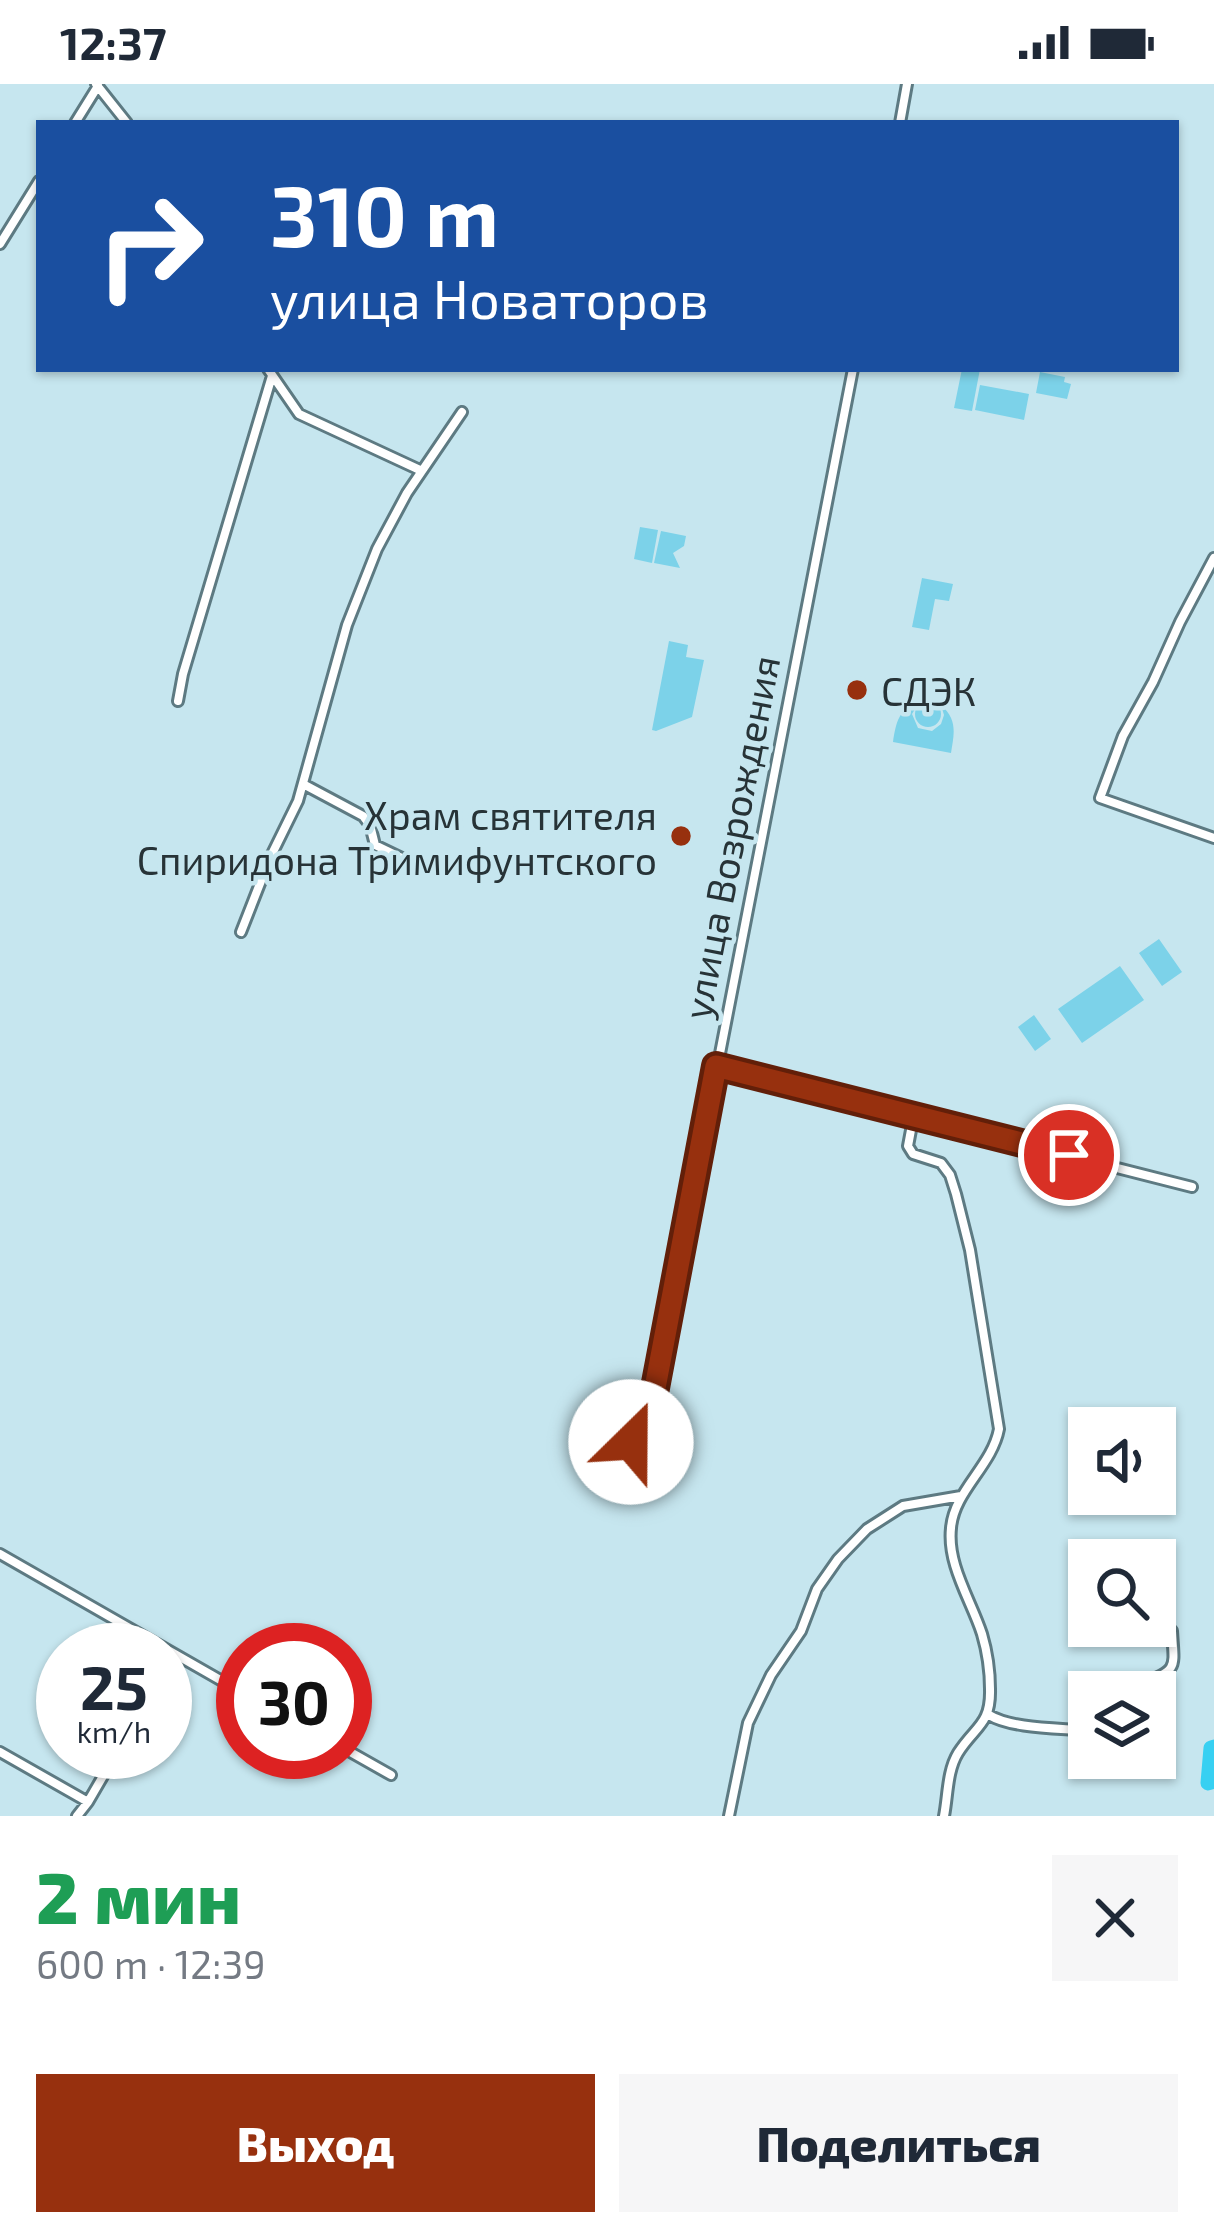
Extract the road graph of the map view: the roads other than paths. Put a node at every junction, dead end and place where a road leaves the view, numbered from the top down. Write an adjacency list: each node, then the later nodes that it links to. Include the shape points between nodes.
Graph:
1 (907, 84): 5 (street)
2 (97, 85): 3 (street); 4 (street)
3 (77, 120)
4 (125, 120)
5 (901, 120)
6 (36, 186): 7 (street)
7 (0, 244)
8 (853, 372): 18 (street, улица Возрождения)
9 (270, 373): 11 (street, via 299,414); 13 (street)
10 (463, 412): 11 (street)
11 (422, 471): 14 (street, via 388,524 347,625)
12 (1214, 558): 15 (street, via 1100,797)
13 (178, 701)
14 (304, 784): 16 (street, via 368,819 375,845); 17 (street)
15 (1214, 838)
16 (404, 859)
17 (241, 932)
18 (716, 1066): 19 (street); 21 (street, улица Возрождения)
19 (914, 1114): 20 (street); 22 (street, via 908,1146 940,1163 956,1194 998,1416 997,1442)
20 (1192, 1187)
21 (655, 1388): 21 (street, улица Возрождения, via 630,1438 638,1454 655,1460 672,1452 678,1436)
22 (963, 1496): 25 (street, via 951,1526 952,1554 983,1638); 33 (street, via 903,1506 838,1559 748,1723)
23 (0, 1554): 24 (street)
24 (120, 1623)
25 (988, 1715): 26 (street); 34 (street, via 958,1753)
26 (1068, 1729)
27 (0, 1752): 31 (street)
28 (372, 1763): 29 (street)
29 (392, 1774)
30 (101, 1779): 31 (street)
31 (88, 1802): 32 (street)
32 (77, 1816)
33 (729, 1816)
34 (944, 1816)

